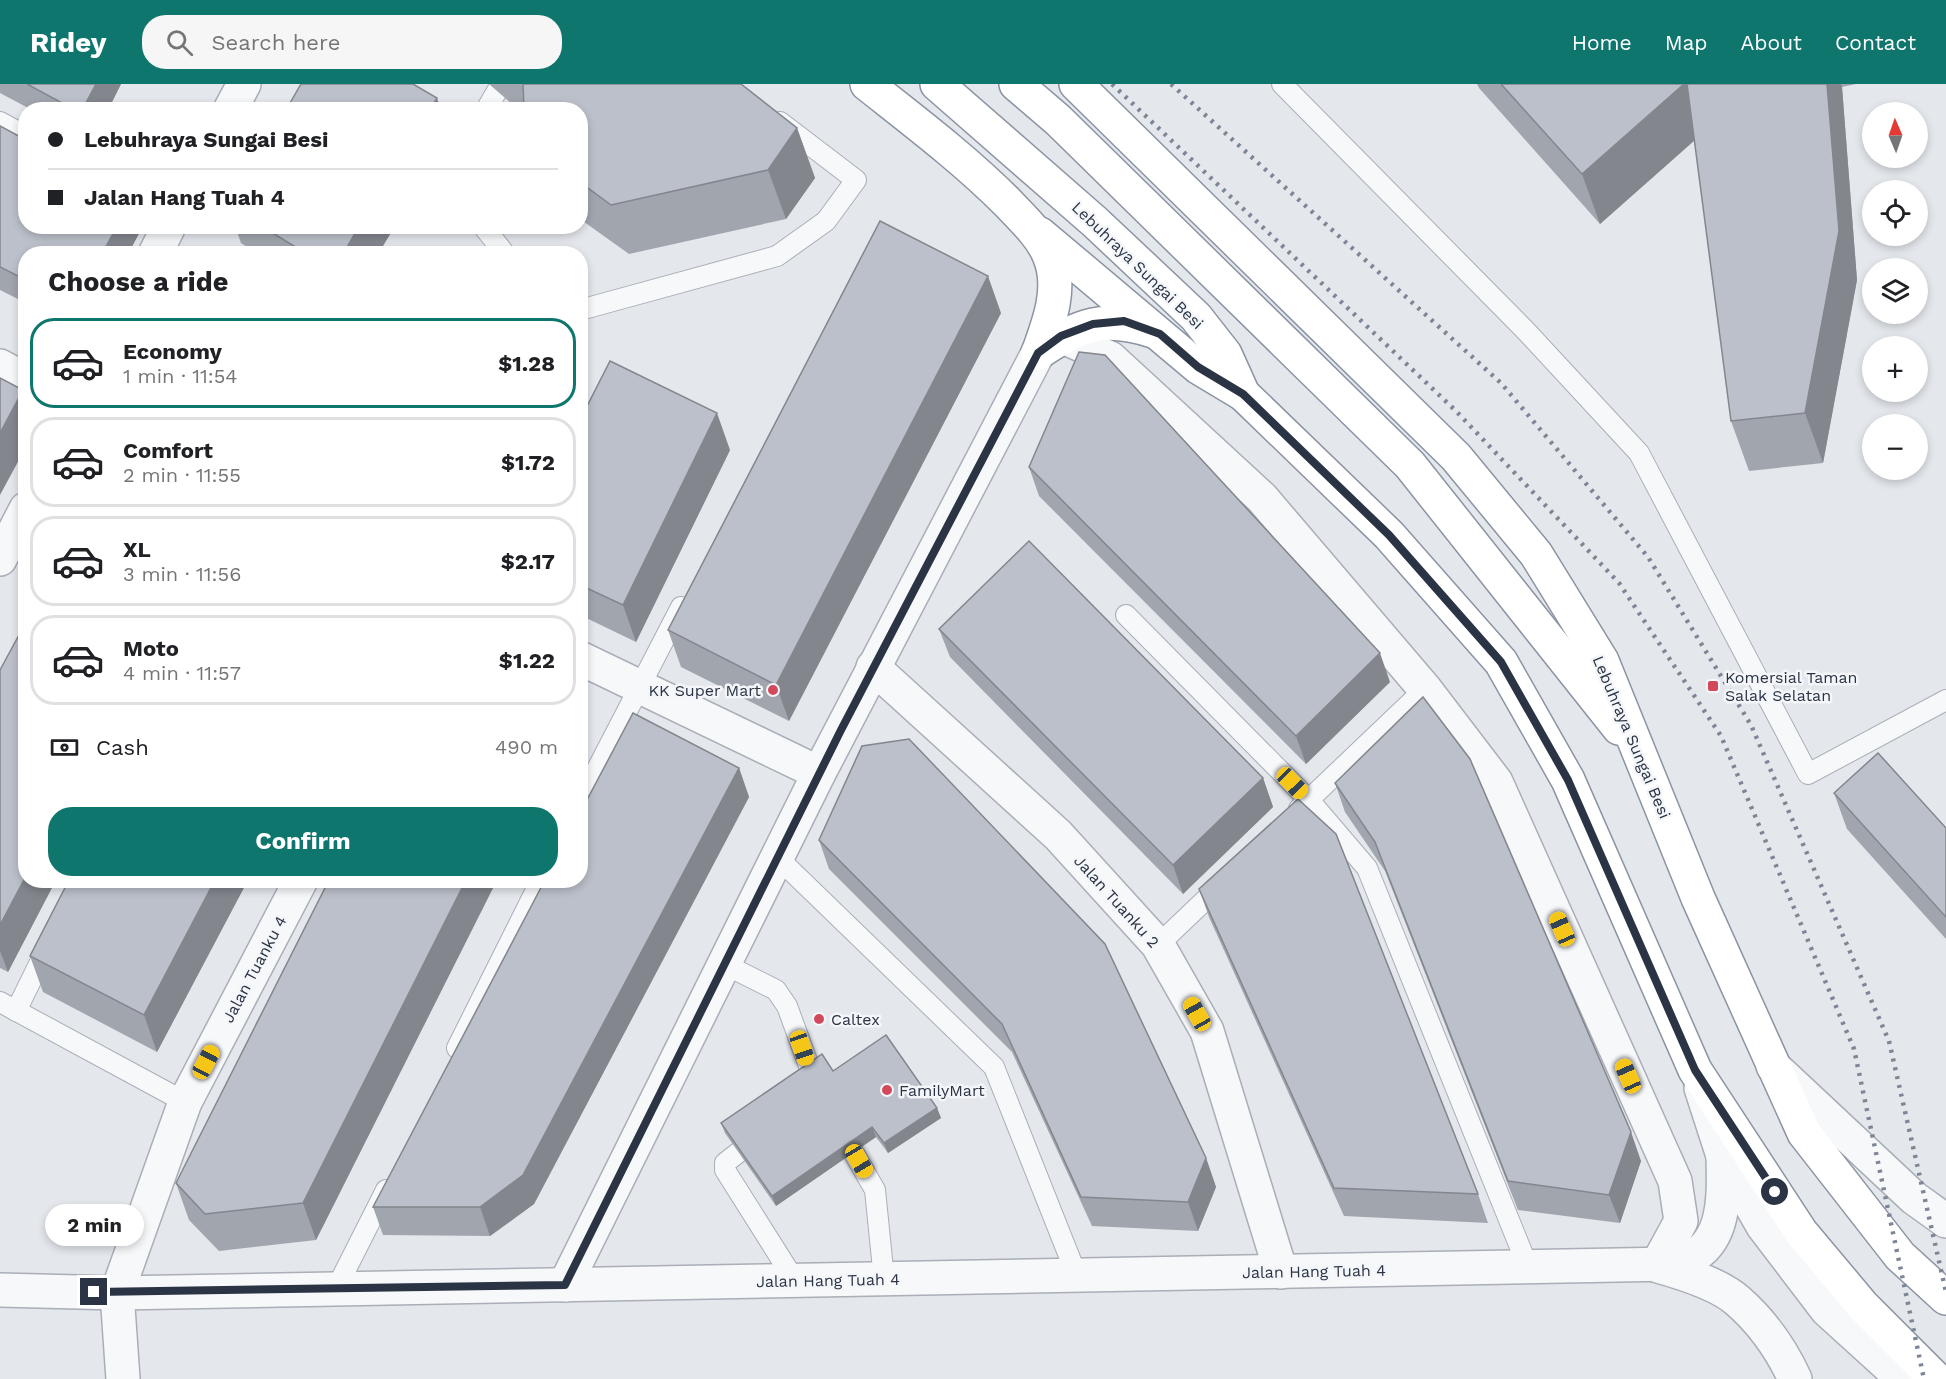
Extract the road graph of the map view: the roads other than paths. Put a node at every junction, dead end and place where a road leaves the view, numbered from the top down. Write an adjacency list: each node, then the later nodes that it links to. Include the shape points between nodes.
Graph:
1 (244, 84): 8 (street)
2 (501, 84): 9 (lane)
3 (867, 84): 13 (highway, via 973,168)
4 (937, 84): 21 (highway, Lebuhraya Sungai Besi, via 1095,222 1196,317 1225,354)
5 (1016, 84): 31 (highway, via 1058,120 1410,465)
6 (1076, 84): 31 (highway, Lebuhraya Sungai Besi, via 1456,457 1536,554 1602,661)
7 (1282, 84): 30 (lane, via 1526,331 1639,453 1808,774)
8 (234, 102)
9 (491, 102)
10 (766, 111): 16 (lane, via 856,180 826,221 777,256)
11 (0, 122): 12 (lane)
12 (18, 132)
13 (1029, 225): 17 (highway); 18 (highway, via 1049,255 1054,282)
14 (489, 234): 15 (lane)
15 (499, 246)
16 (588, 308)
17 (1160, 334): 18 (highway, via 1124,321 1093,324); 21 (highway, via 1198,367)
18 (1050, 345): 27 (street); 29 (street, via 1110,358 1262,498)
19 (0, 366): 20 (street)
20 (18, 376)
21 (1243, 394): 46 (highway, Lebuhraya Sungai Besi, via 1389,535 1501,662 1568,780)
22 (18, 524): 23 (street)
23 (0, 559)
24 (688, 592): 28 (lane)
25 (1126, 615): 34 (lane)
26 (588, 662): 28 (street)
27 (873, 667): 32 (street); 41 (street, Jalan Tuanku 2, via 1058,835)
28 (639, 687): 32 (street); 33 (lane)
29 (1425, 689): 34 (lane); 54 (street, via 1496,782 1675,1181 1680,1221)
30 (1946, 700)
31 (1644, 760): 44 (highway, Lebuhraya Sungai Besi, via 1698,897)
32 (819, 773): 36 (street)
33 (588, 786)
34 (1309, 800): 35 (lane); 55 (lane, via 1367,868)
35 (1284, 824)
36 (778, 858): 42 (street); 57 (lane, via 994,1067)
37 (1233, 872): 41 (lane)
38 (297, 888): 48 (street, Jalan Tuanku 4)
39 (537, 888): 45 (lane)
40 (56, 930): 43 (lane)
41 (1158, 945): 56 (street, Jalan Tuanku 2, via 1206,1031)
42 (724, 964): 47 (lane, via 776,990 787,1006); 60 (street)
43 (8, 1006): 48 (lane)
44 (1772, 1065): 53 (street, via 1914,1198); 64 (highway, Lebuhraya Sungai Besi, via 1804,1133 1900,1256)
45 (446, 1069)
46 (1695, 1070): 51 (street); 68 (highway, Lebuhraya Sungai Besi, via 1800,1232 1863,1306)
47 (823, 1101): 49 (lane); 58 (lane, via 875,1190)
48 (185, 1102): 63 (street, Jalan Tuanku 4)
49 (799, 1105)
50 (771, 1127): 59 (lane, via 725,1163 725,1170)
51 (1723, 1156): 54 (street, via 1725,1200 1713,1234 1702,1250 1687,1261); 67 (street, via 1762,1226 1827,1310)
52 (394, 1174): 61 (lane)
53 (1946, 1221)
54 (1657, 1265): 55 (street, Jalan Hang Tuah 4); 66 (street, via 1692,1276 1738,1300 1782,1353)
55 (1528, 1267): 56 (street, Jalan Hang Tuah 4)
56 (1281, 1272): 57 (street, Jalan Hang Tuah 4)
57 (1077, 1276): 58 (street, Jalan Hang Tuah 4)
58 (884, 1279): 59 (street, Jalan Hang Tuah 4)
59 (795, 1281): 60 (street, Jalan Hang Tuah 4)
60 (565, 1285): 61 (street, Jalan Hang Tuah 4)
61 (336, 1289): 63 (street, Jalan Hang Tuah 4)
62 (0, 1290): 63 (street, Jalan Hang Tuah 4)
63 (117, 1293): 65 (street)
64 (1946, 1298)
65 (123, 1379)
66 (1795, 1379)
67 (1903, 1379)
68 (1936, 1379)

